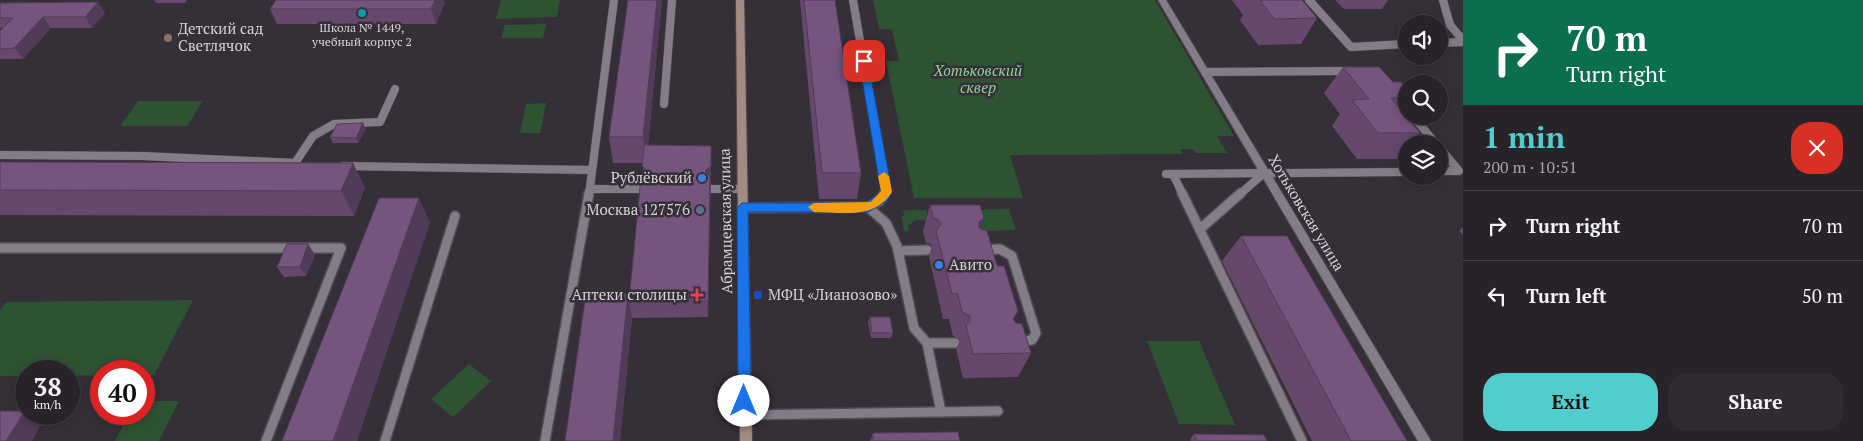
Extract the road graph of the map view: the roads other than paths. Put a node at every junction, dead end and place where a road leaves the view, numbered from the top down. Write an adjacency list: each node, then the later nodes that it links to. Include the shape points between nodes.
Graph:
1 (614, 0): 20 (lane)
2 (672, 0): 14 (lane)
3 (740, 0): 27 (street, Абрамцевская улица)
4 (853, 0): 28 (lane, via 886,192 880,201)
5 (1162, 0): 12 (street, Хотьковская улица)
6 (1309, 0): 10 (lane, via 1351,47)
7 (1443, 0): 8 (lane, via 1450,25)
8 (1463, 41): 9 (lane)
9 (1448, 42)
10 (1398, 44)
11 (1356, 71): 12 (lane)
12 (1205, 72): 23 (street, Хотьковская улица)
13 (395, 89): 17 (lane, via 380,122 334,124 312,136 300,164 143,156)
14 (664, 104)
15 (1420, 125): 16 (lane)
16 (1429, 135)
17 (0, 155)
18 (1448, 158): 21 (lane, via 1459,171)
19 (330, 165): 20 (lane)
20 (592, 170): 24 (lane)
21 (1448, 171)
22 (1398, 172): 23 (lane)
23 (1264, 173): 31 (lane); 31 (lane, via 1170,174); 47 (street, Хотьковская улица)
24 (590, 189): 25 (lane); 44 (lane)
25 (644, 189)
26 (711, 189): 27 (lane)
27 (742, 189): 29 (street, Абрамцевская улица)
28 (868, 207): 29 (lane); 35 (lane, via 886,223)
29 (742, 208): 41 (street, Абрамцевская улица)
30 (455, 216): 43 (lane)
31 (1200, 228): 46 (lane)
32 (0, 248): 42 (lane, via 341,248)
33 (928, 250): 35 (lane)
34 (976, 250): 36 (lane, via 1000,249 1012,256 1036,333 1028,342)
35 (898, 251): 37 (lane, via 914,328)
36 (1008, 342)
37 (927, 343): 38 (lane); 40 (lane)
38 (955, 343)
39 (998, 411): 40 (lane)
40 (941, 412): 41 (lane)
41 (745, 415): 45 (street, Абрамцевская улица)
42 (266, 441)
43 (385, 441)
44 (544, 441)
45 (746, 441)
46 (1302, 441)
47 (1425, 441)

